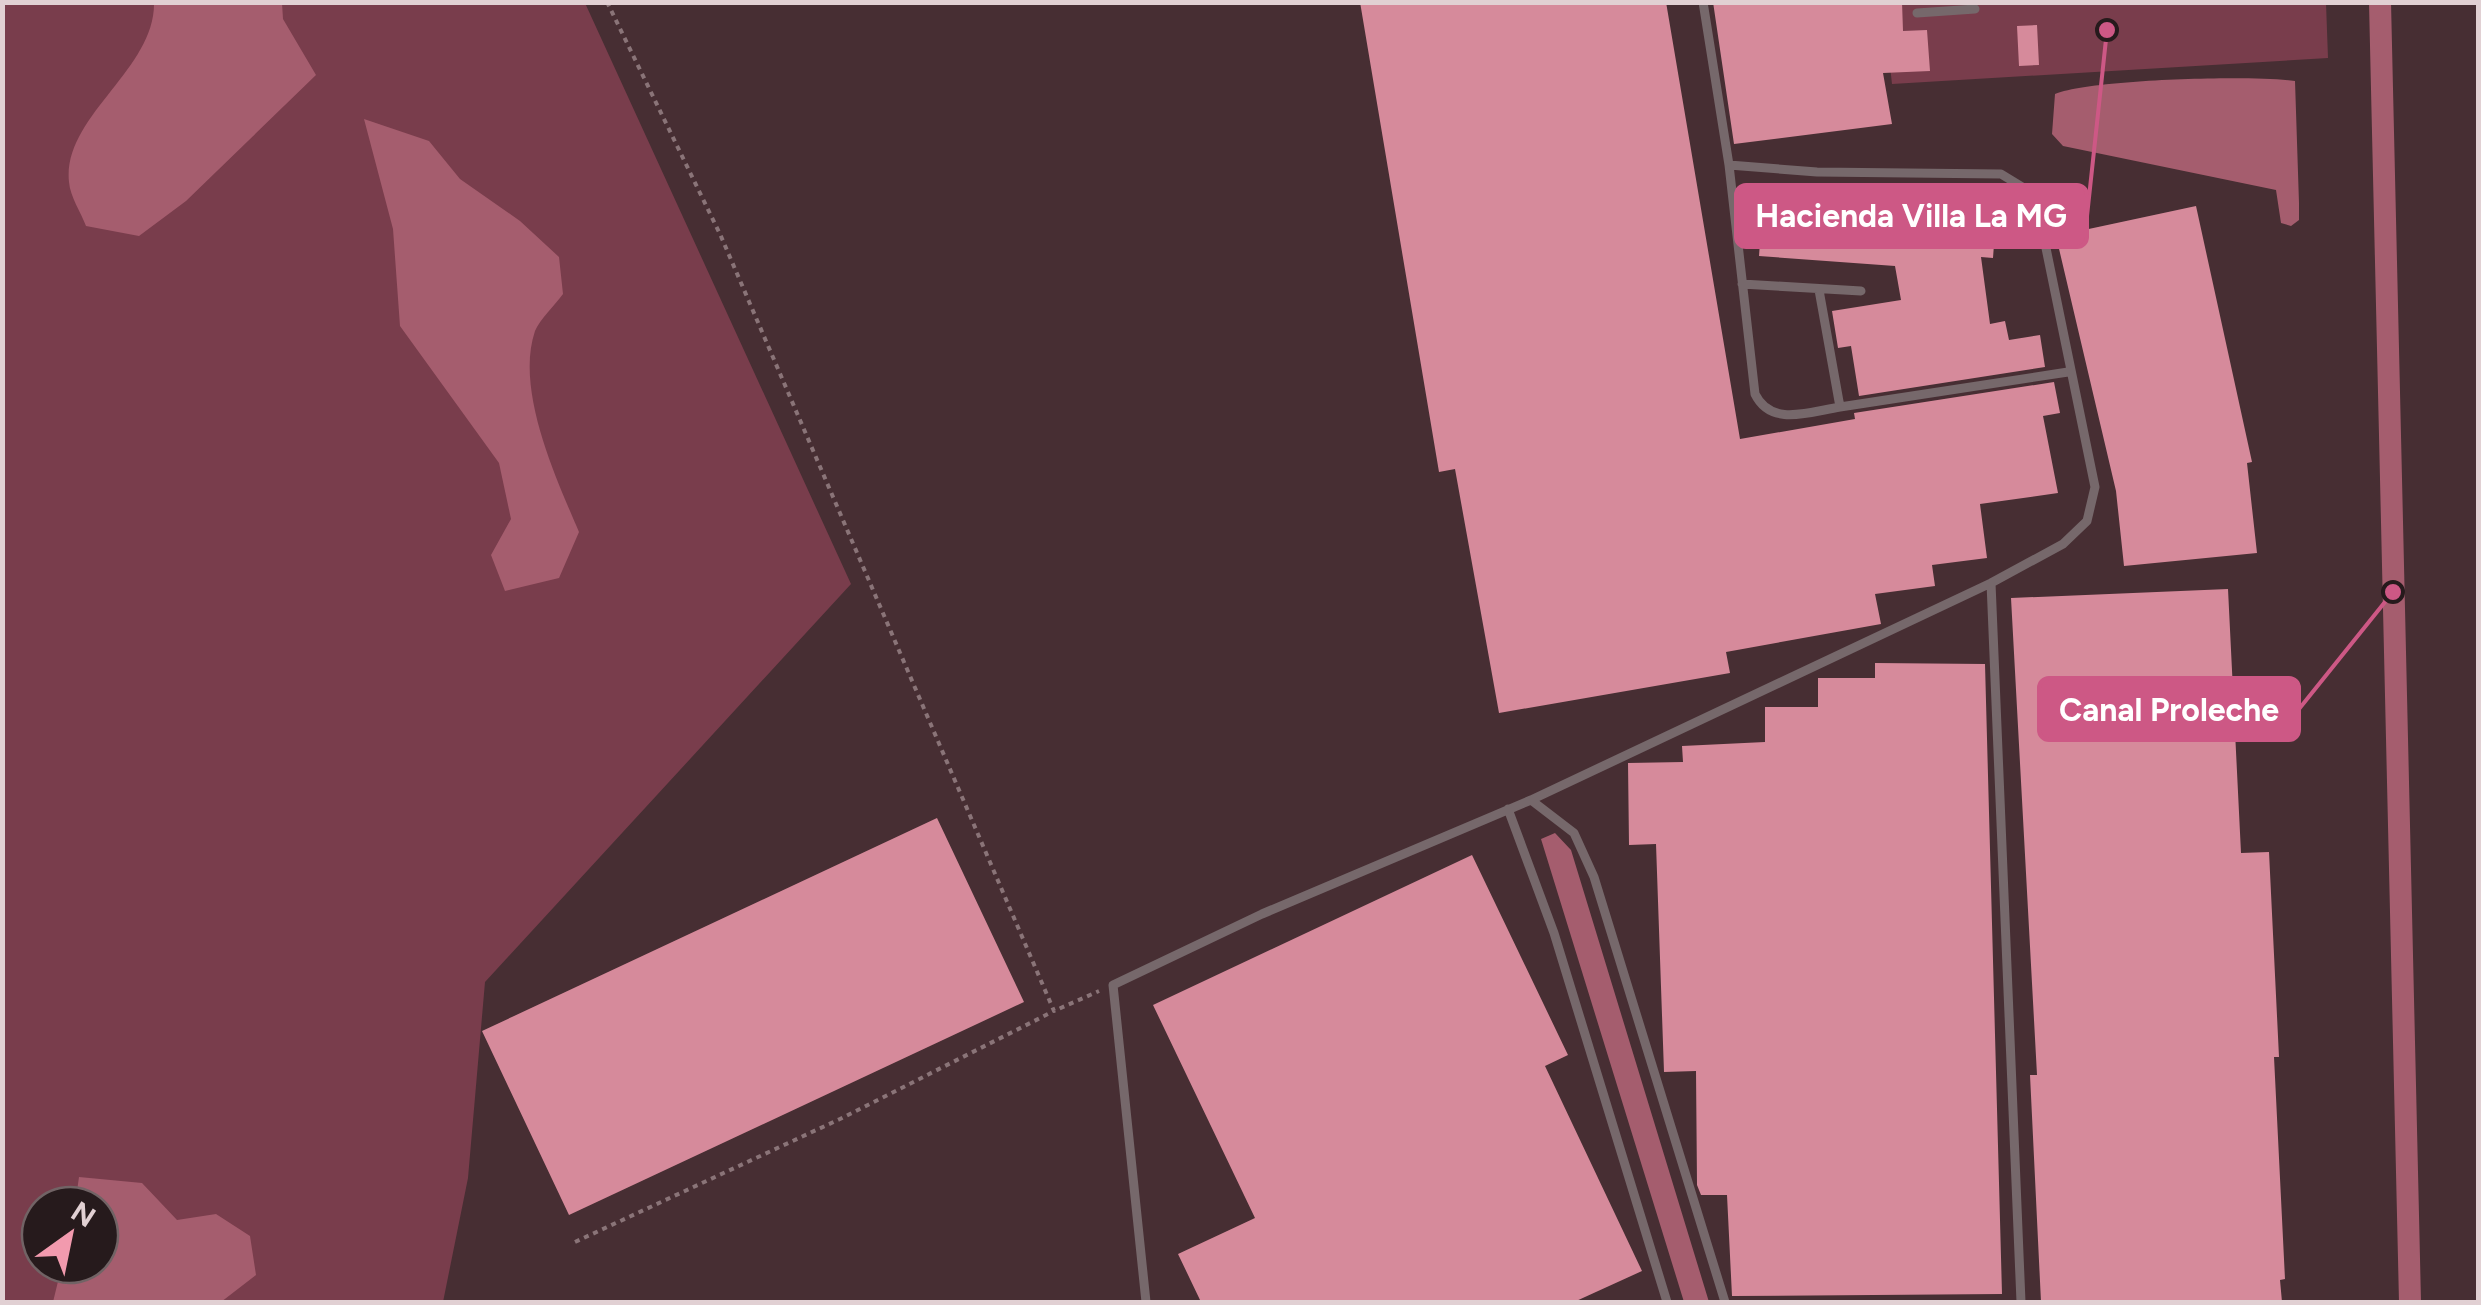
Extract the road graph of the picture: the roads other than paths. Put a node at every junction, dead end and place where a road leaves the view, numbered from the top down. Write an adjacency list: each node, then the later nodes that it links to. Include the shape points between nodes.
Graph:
1 (1704, 2): 5 (lane)
2 (1942, 7): 3 (lane); 4 (lane)
3 (1975, 9)
4 (1917, 12)
5 (1728, 165): 6 (lane); 9 (lane, via 1972,171 2001,174 2024,188 2039,214)
6 (1742, 284): 7 (lane); 10 (lane, via 1754,394 1762,408 1775,416)
7 (1819, 290): 8 (lane); 10 (lane)
8 (1861, 291)
9 (2068, 372): 10 (lane); 11 (lane, via 2094,487 2087,521 2063,544)
10 (1840, 407)
11 (1992, 583): 12 (lane); 17 (lane)
12 (1531, 800): 13 (lane); 16 (lane, via 1574,833 1594,877)
13 (1508, 809): 14 (lane, via 1112,985); 15 (lane, via 1554,932)
14 (1146, 1302)
15 (1667, 1302)
16 (1725, 1302)
17 (2021, 1302)

